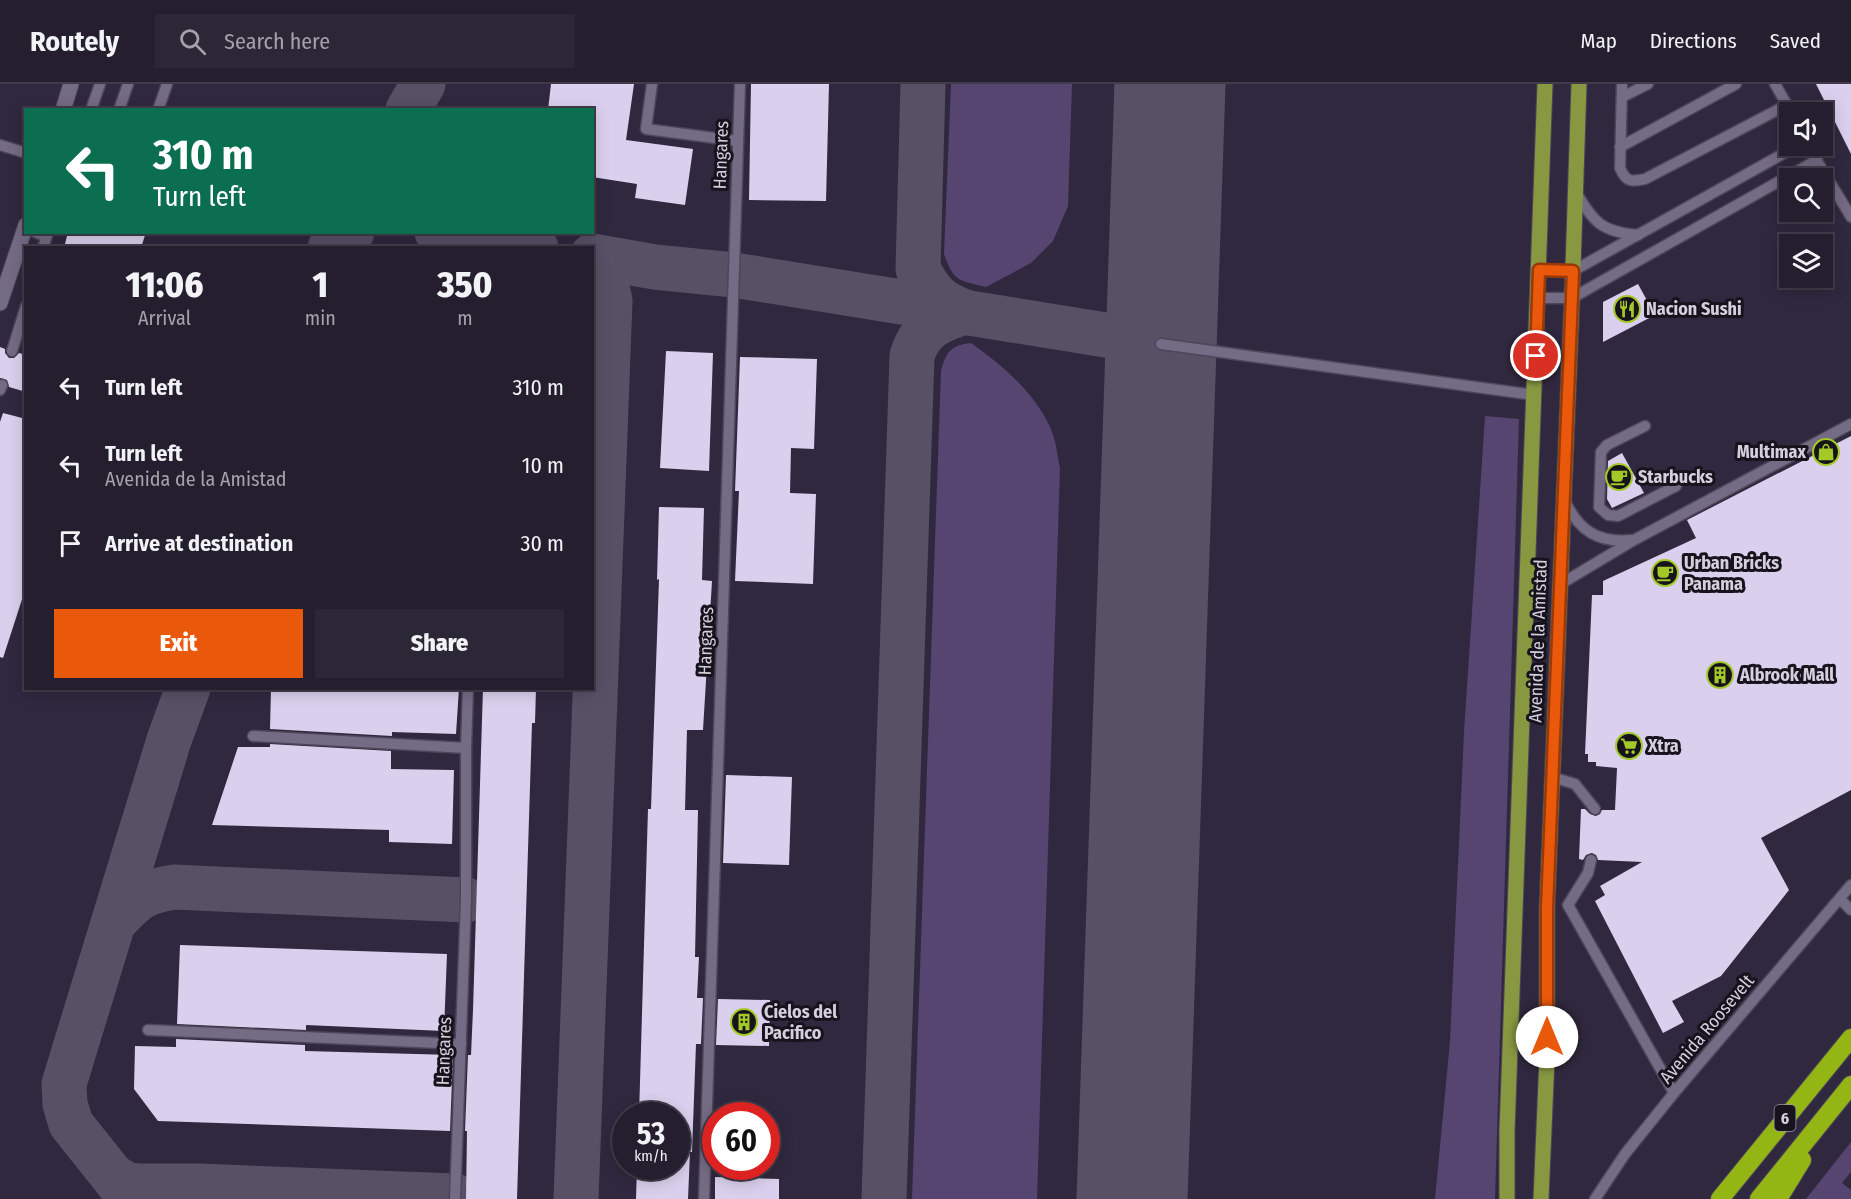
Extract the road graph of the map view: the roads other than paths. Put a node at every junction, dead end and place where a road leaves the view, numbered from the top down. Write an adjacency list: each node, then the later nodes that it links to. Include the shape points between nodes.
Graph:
1 (71, 84): 15 (main road)
2 (100, 84): 16 (lane)
3 (128, 84): 17 (lane)
4 (166, 84): 18 (lane)
5 (652, 84): 20 (lane, via 646,129)
6 (740, 84): 20 (lane, Hangares)
7 (1545, 84): 31 (main road, Avenida de la Amistad)
8 (1579, 84): 27 (main road, Avenida de la Amistad)
9 (1623, 84): 13 (lane)
10 (1648, 84): 13 (lane)
11 (1736, 84): 22 (lane)
12 (1775, 84): 14 (lane)
13 (1622, 98): 22 (lane)
14 (1785, 102)
15 (64, 108)
16 (92, 108)
17 (120, 108)
18 (159, 108)
19 (1779, 114): 22 (lane, via 1632,182 1625,179 1620,168)
20 (738, 141): 63 (lane, Hangares)
21 (2, 146): 23 (lane)
22 (1620, 147)
23 (24, 152)
24 (1779, 156): 30 (lane)
25 (1814, 156): 26 (lane)
26 (1817, 160): 28 (lane); 34 (lane)
27 (1576, 191): 30 (lane, via 1592,219 1620,233); 32 (main road, Avenida de la Amistad)
28 (1851, 217)
29 (25, 234): 35 (main road)
30 (1638, 235): 32 (lane)
31 (1539, 270): 32 (lane); 33 (main road, Avenida de la Amistad)
32 (1573, 271): 34 (main road, Avenida de la Amistad)
33 (1538, 298): 34 (lane); 39 (main road, Avenida de la Amistad)
34 (1572, 298): 43 (main road, Avenida de la Amistad)
35 (0, 303)
36 (24, 312): 38 (lane)
37 (1161, 344): 39 (lane)
38 (12, 351)
39 (1534, 395): 64 (main road, Avenida de la Amistad)
40 (1851, 424): 44 (lane)
41 (1645, 426): 42 (lane, via 1601,452 1599,507 1608,516 1618,516)
42 (1676, 486)
43 (1564, 500): 44 (lane, via 1583,529 1616,542); 45 (main road, Avenida de la Amistad)
44 (1634, 540): 45 (lane)
45 (1559, 585): 49 (main road, Avenida de la Amistad)
46 (468, 690): 48 (lane, Hangares)
47 (253, 736): 48 (lane)
48 (466, 748): 59 (lane, Hangares)
49 (1552, 777): 50 (lane, via 1575,784); 55 (main road, Avenida de la Amistad)
50 (1595, 809)
51 (1591, 860): 54 (lane, via 1588,873)
52 (1851, 885): 53 (lane, Avenida Roosevelt)
53 (1840, 899): 56 (lane); 61 (lane, Avenida Roosevelt)
54 (1568, 905): 55 (lane); 61 (lane)
55 (1547, 908): 65 (main road, Avenida de la Amistad, via 1547,1058)
56 (1851, 910)
57 (148, 1030): 59 (lane)
58 (1851, 1038): 67 (highway, 6)
59 (461, 1044): 62 (lane, Hangares)
60 (1847, 1089): 68 (highway, 6); 69 (highway)
61 (1674, 1093): 66 (lane, Avenida Roosevelt)
62 (455, 1199)
63 (704, 1199)
64 (1507, 1199)
65 (1541, 1199)
66 (1595, 1199)
67 (1720, 1199)
68 (1759, 1199)
69 (1778, 1199)

